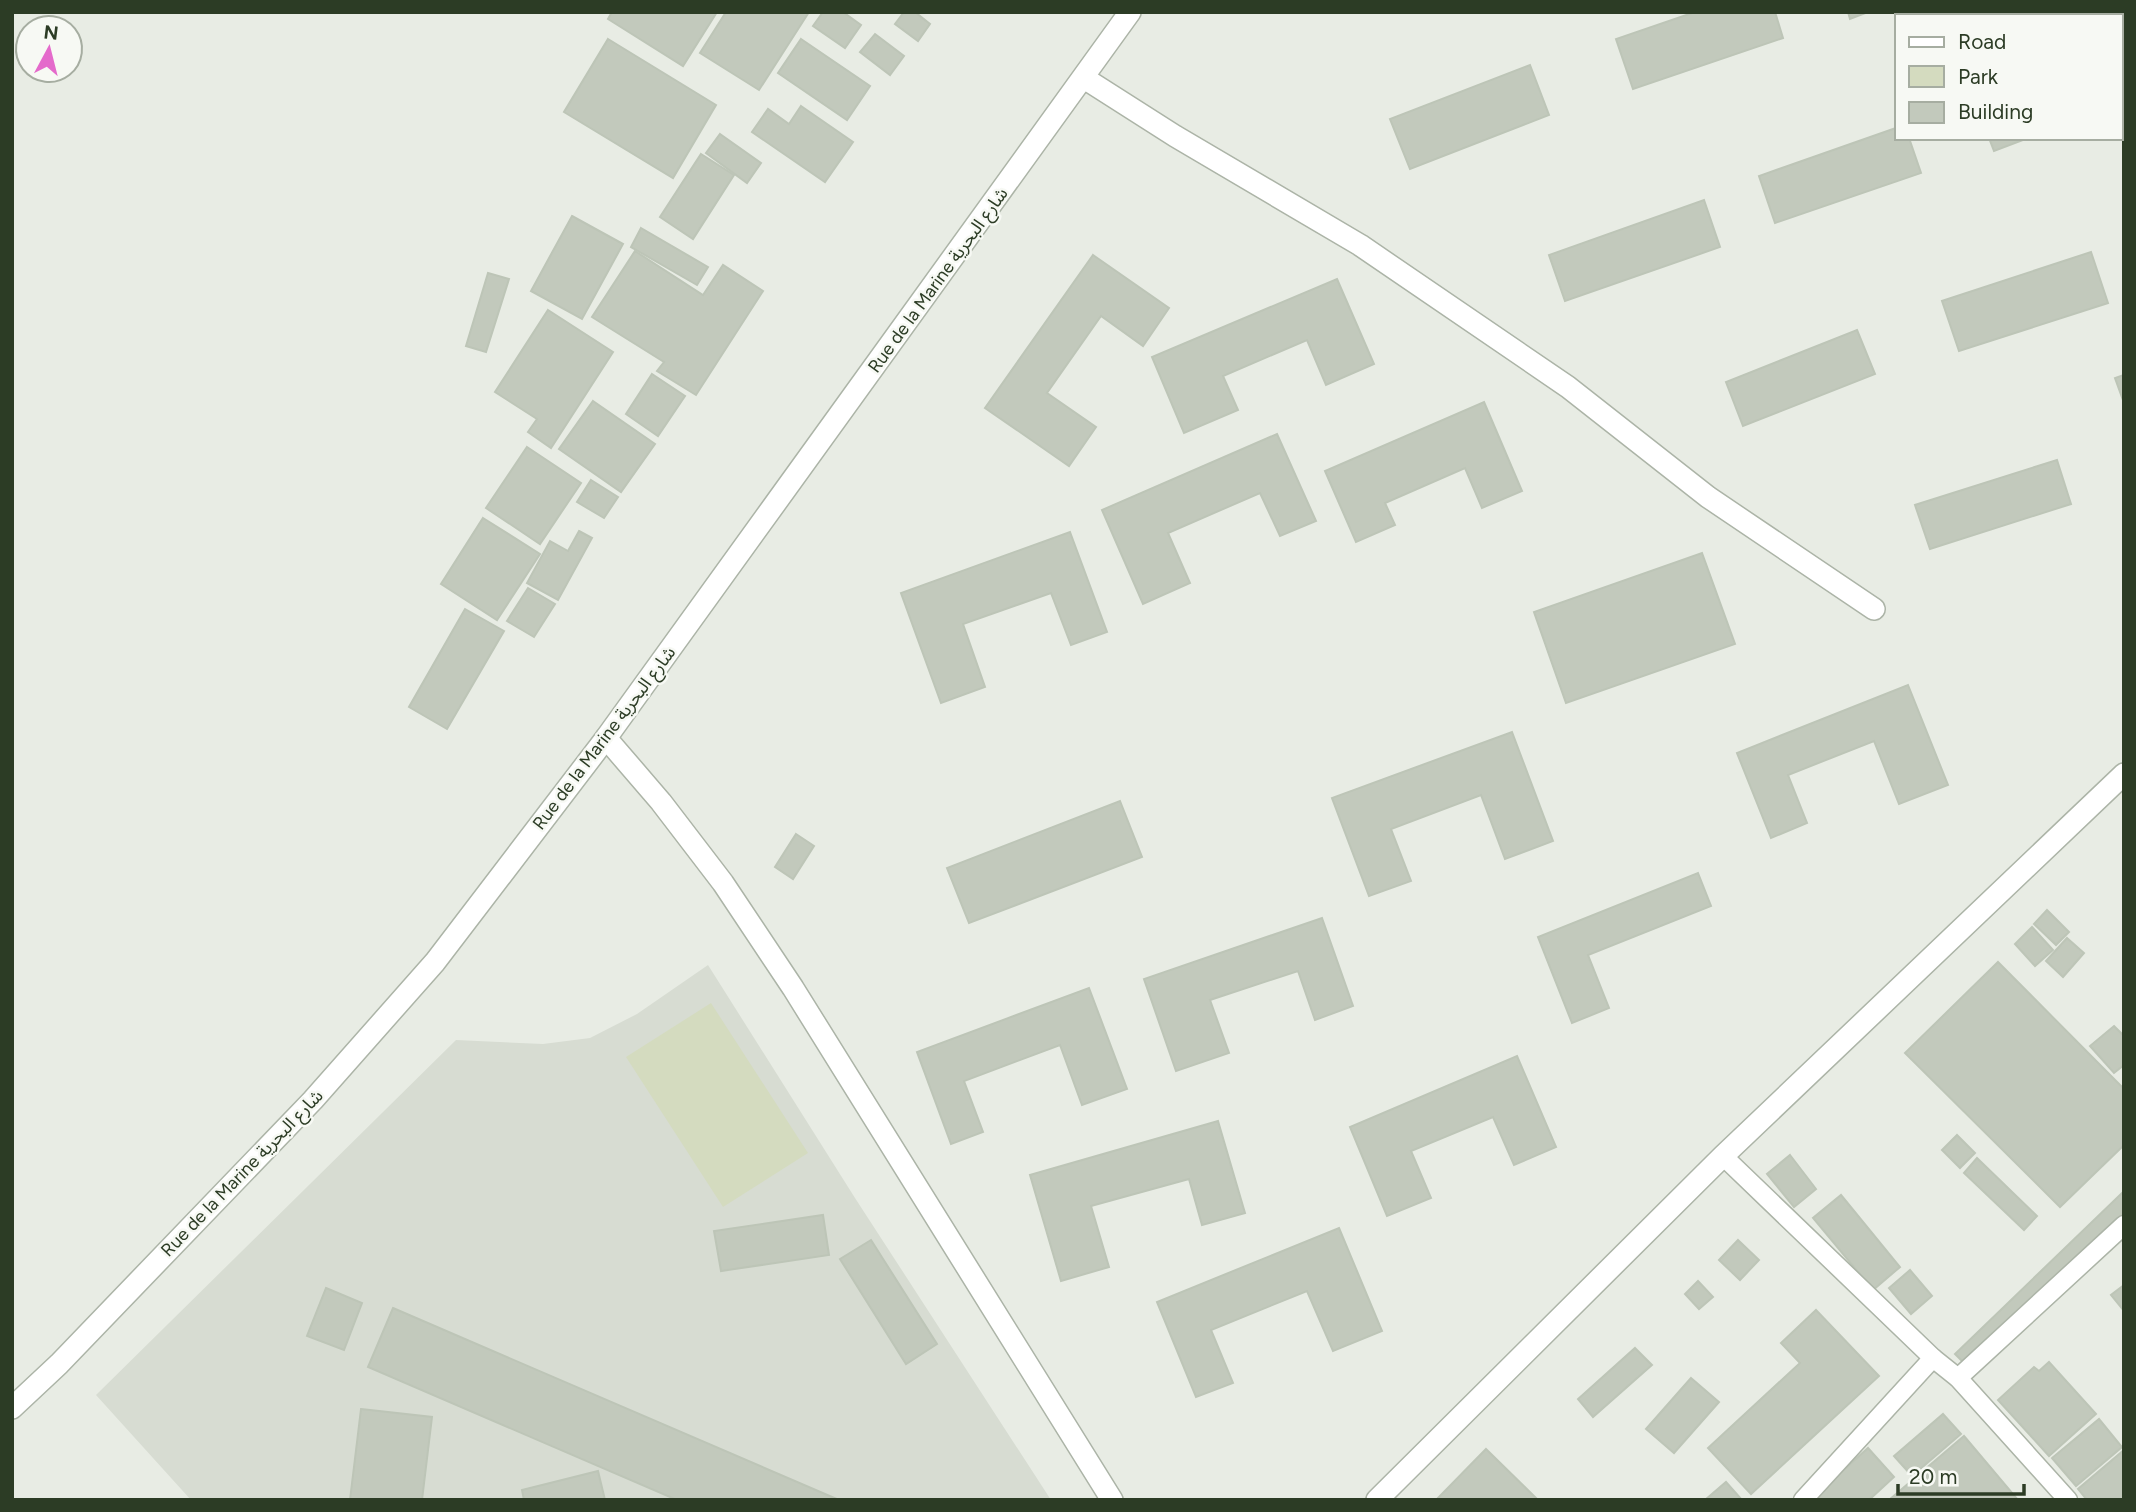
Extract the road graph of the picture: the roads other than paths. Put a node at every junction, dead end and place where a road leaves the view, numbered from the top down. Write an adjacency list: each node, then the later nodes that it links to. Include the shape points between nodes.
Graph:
1 (1130, 12): 2 (street, Rue de la Marine شارع البحرية)
2 (1084, 78): 3 (street, via 1360,245 1568,387 1708,497); 4 (street, Rue de la Marine شارع البحرية)
3 (1874, 609)
4 (606, 738): 10 (street, Rue de la Marine شارع البحرية, via 435,962 313,1100); 11 (street, via 723,883 770,953)
5 (2121, 782): 6 (street)
6 (1723, 1156): 8 (lane); 12 (street)
7 (2124, 1225): 9 (lane)
8 (1933, 1358): 9 (lane); 13 (lane)
9 (1958, 1378): 14 (lane)
10 (12, 1408)
11 (1112, 1500)
12 (1377, 1500)
13 (1803, 1500)
14 (2068, 1500)

